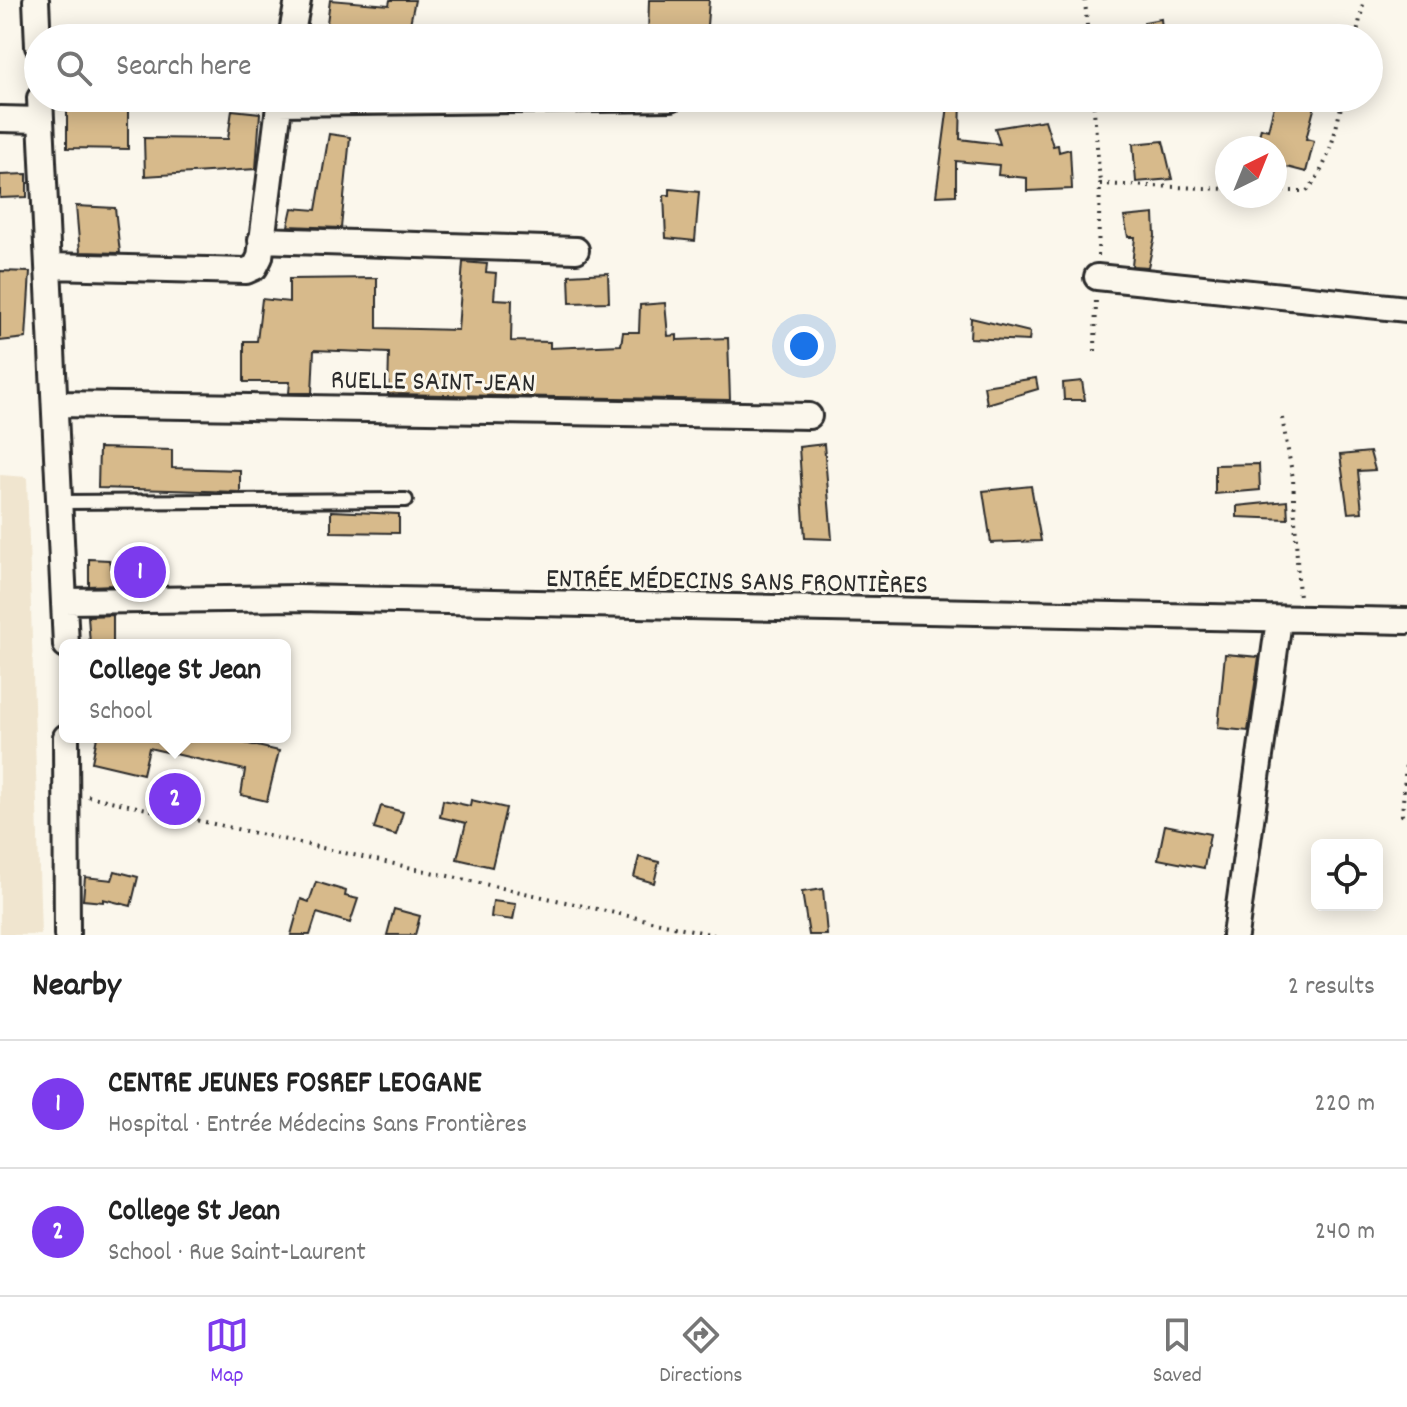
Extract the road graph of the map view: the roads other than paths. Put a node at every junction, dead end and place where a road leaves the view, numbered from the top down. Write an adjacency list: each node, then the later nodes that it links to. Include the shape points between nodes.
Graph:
1 (36, 0): 3 (street)
2 (298, 0): 4 (street)
3 (37, 24)
4 (294, 24)
5 (29, 112): 8 (street)
6 (41, 112): 11 (street)
7 (278, 112): 9 (street)
8 (0, 119)
9 (261, 240): 10 (street); 11 (street, via 255,267 246,271)
10 (576, 250)
11 (50, 266): 14 (street)
12 (1097, 277): 13 (street)
13 (1407, 309)
14 (56, 404): 15 (street, RUELLE SAINT-JEAN); 17 (street)
15 (809, 416)
16 (406, 500): 17 (lane)
17 (61, 502): 18 (street)
18 (65, 601): 19 (street, ENTRÉE MÉDECINS SANS FRONTIÈRES, via 298,598); 21 (street)
19 (1290, 620): 20 (street, ENTRÉE MÉDECINS SANS FRONTIÈRES); 24 (street)
20 (1407, 621)
21 (66, 639)
22 (66, 743): 23 (street)
23 (67, 935)
24 (1235, 935)

